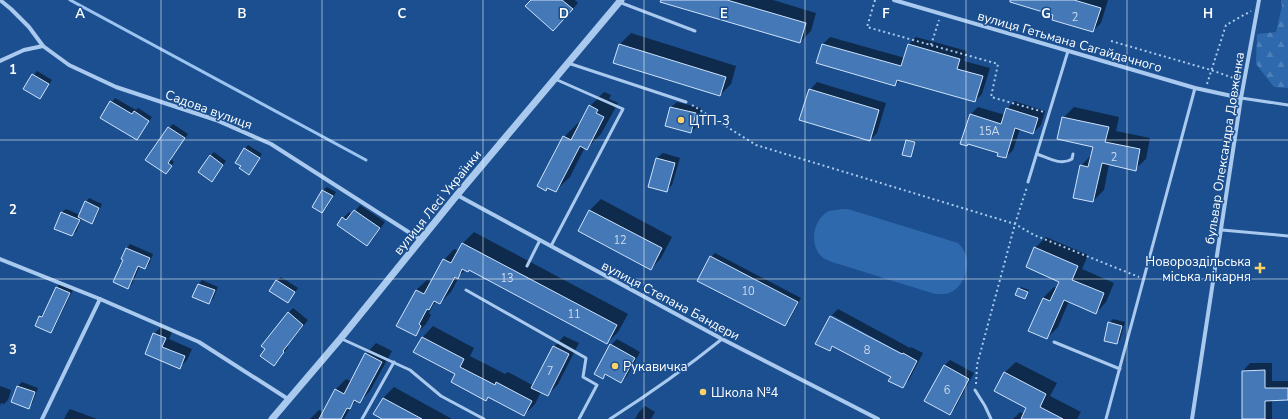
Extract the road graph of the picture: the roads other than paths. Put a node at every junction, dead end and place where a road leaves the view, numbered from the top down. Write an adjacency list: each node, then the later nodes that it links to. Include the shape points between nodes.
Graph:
1 (0, 0): 6 (street, Садова вулиця, via 28,27)
2 (894, 0): 7 (street, вулиця Гетьмана Сагайдачного)
3 (1259, 0): 12 (street, бульвар Олександра Довженка)
4 (620, 1): 5 (lane); 9 (street, вулиця Лесі Українки)
5 (695, 31)
6 (43, 46): 8 (street, via 24,50); 21 (street, Садова вулиця, via 69,66 116,87 216,120 271,144)
7 (1068, 51): 11 (street, вулиця Гетьмана Сагайдачного); 15 (lane)
8 (0, 61)
9 (568, 63): 10 (street, вулиця Лесі Українки); 13 (lane)
10 (555, 79): 18 (street, вулиця Лесі Українки); 23 (lane, via 623,109)
11 (1195, 88): 12 (street, вулиця Гетьмана Сагайдачного); 32 (lane)
12 (1241, 98): 14 (lane); 19 (street, бульвар Олександра Довженка)
13 (686, 102)
14 (1288, 104)
15 (1037, 154): 16 (lane, via 1066,162 1072,159); 17 (lane)
16 (1073, 154)
17 (1028, 182)
18 (456, 195): 21 (street, вулиця Лесі Українки); 22 (street, вулиця Степана Бандери)
19 (1222, 230): 20 (lane); 44 (street, бульвар Олександра Довженка)
20 (1288, 236)
21 (419, 238): 28 (street, вулиця Лесі Українки)
22 (540, 240): 23 (street, вулиця Степана Бандери); 25 (lane)
23 (551, 246): 29 (street, вулиця Степана Бандери)
24 (0, 259): 27 (street)
25 (527, 266)
26 (466, 290): 39 (lane, via 586,358 583,377 596,385)
27 (100, 299): 34 (street, via 199,342); 35 (street)
28 (341, 338): 31 (lane); 34 (street, вулиця Лесі Українки)
29 (722, 339): 40 (lane); 41 (street, вулиця Степана Бандери)
30 (1054, 342): 32 (lane)
31 (394, 362): 37 (lane); 38 (lane, via 410,370 441,396)
32 (1120, 369): 43 (lane)
33 (975, 390): 42 (lane)
34 (288, 399): 36 (street, вулиця Лесі Українки)
35 (42, 419)
36 (272, 419)
37 (362, 419)
38 (484, 419)
39 (580, 419)
40 (610, 419)
41 (878, 419)
42 (991, 419)
43 (1106, 419)
44 (1192, 419)

